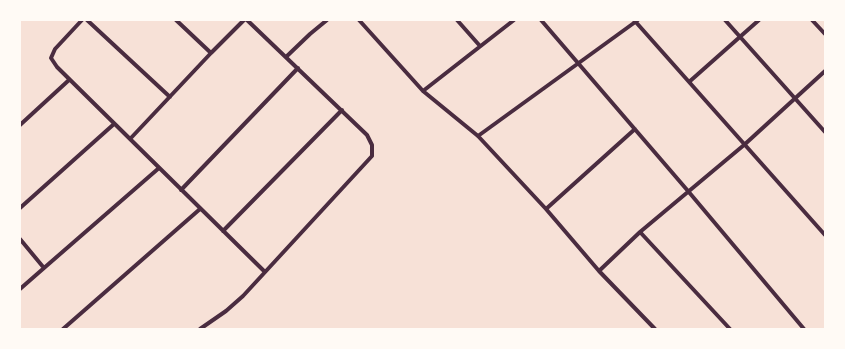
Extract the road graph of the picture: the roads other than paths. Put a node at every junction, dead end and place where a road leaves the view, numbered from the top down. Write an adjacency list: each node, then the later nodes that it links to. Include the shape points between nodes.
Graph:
1 (82, 20): 23 (street, via 55,49 51,58)
2 (87, 20): 26 (street)
3 (176, 20): 18 (street)
4 (244, 20): 18 (street)
5 (247, 20): 19 (street)
6 (327, 20): 19 (street)
7 (360, 20): 25 (street)
8 (457, 20): 17 (street)
9 (514, 20): 17 (street)
10 (541, 20): 20 (street)
11 (726, 20): 16 (street)
12 (759, 20): 16 (street)
13 (812, 20): 15 (street)
14 (636, 21): 20 (street); 24 (street)
15 (825, 34)
16 (740, 37): 24 (street); 27 (street)
17 (480, 46): 25 (street)
18 (211, 53): 26 (street)
19 (286, 57): 21 (street)
20 (578, 63): 31 (street); 33 (street)
21 (298, 68): 28 (street); 37 (street)
22 (825, 71): 27 (street)
23 (69, 80): 29 (street); 30 (street)
24 (689, 82): 35 (street)
25 (423, 91): 33 (street)
26 (170, 96): 34 (street)
27 (795, 98): 32 (street); 35 (street)
28 (342, 110): 42 (street); 47 (street, via 367,134 372,145 372,156)
29 (114, 124): 34 (street); 39 (street)
30 (20, 125)
31 (635, 129): 38 (street); 41 (street)
32 (825, 132)
33 (478, 136): 41 (street)
34 (130, 139): 36 (street)
35 (744, 145): 38 (street); 44 (street)
36 (159, 168): 37 (street); 46 (street)
37 (181, 190): 40 (street)
38 (688, 191): 43 (street); 54 (street)
39 (20, 208)
40 (200, 209): 42 (street); 50 (street)
41 (546, 209): 48 (street)
42 (224, 231): 47 (street)
43 (640, 232): 48 (street); 53 (street)
44 (825, 235)
45 (20, 239): 46 (street)
46 (44, 268): 49 (street)
47 (265, 272): 51 (street, via 226,311)
48 (599, 272): 52 (street)
49 (20, 289)
50 (63, 329)
51 (200, 329)
52 (655, 329)
53 (730, 329)
54 (804, 329)

